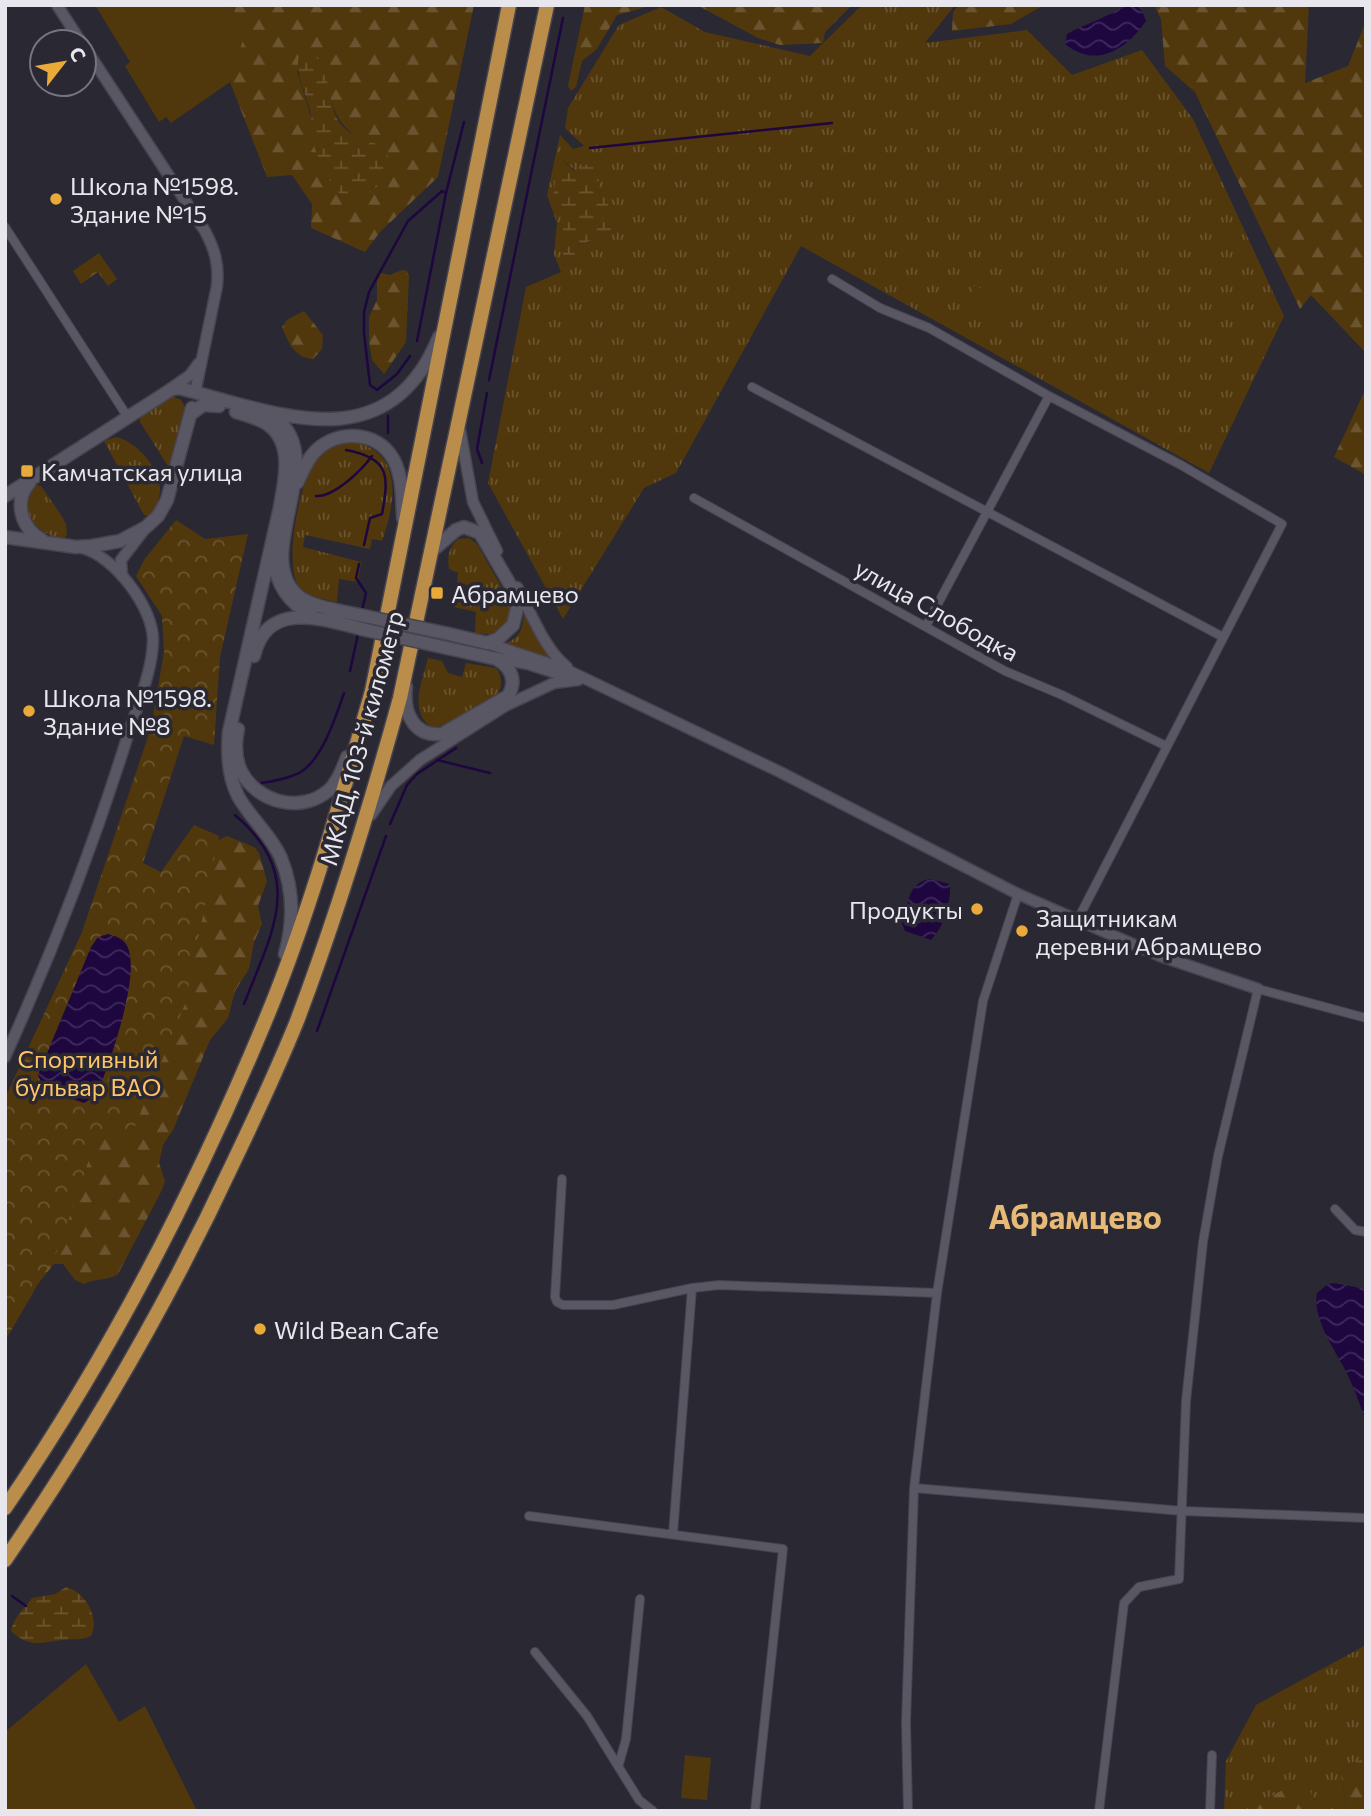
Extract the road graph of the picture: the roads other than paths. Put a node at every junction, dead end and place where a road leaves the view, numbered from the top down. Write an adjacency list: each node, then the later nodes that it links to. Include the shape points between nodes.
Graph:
1 (57, 5): 4 (street)
2 (509, 5): 7 (highway, МКАД, 103-й километр)
3 (547, 5): 17 (highway, МКАД, 103-й километр)
4 (72, 28)
5 (98, 67): 9 (street, via 216,253 218,278)
6 (5, 227): 16 (street)
7 (458, 266): 14 (main road, via 442,330 430,357 419,376 385,404 330,420); 29 (highway, МКАД, 103-й километр)
8 (832, 279): 13 (street)
9 (201, 360): 11 (street); 12 (street)
10 (752, 387): 22 (street)
11 (165, 392): 12 (main road, via 179,388); 16 (main road)
12 (195, 394): 14 (main road); 15 (main road)
13 (1049, 396): 22 (street); 33 (street, via 1282,524)
14 (259, 410): 19 (main road, via 272,415 290,437 295,454)
15 (191, 414): 19 (main road, via 204,405 218,405 274,430 282,442); 23 (main road, via 167,500)
16 (127, 416): 18 (main road)
17 (459, 426): 27 (highway, МКАД, 103-й километр); 36 (street, via 473,502 484,527 548,645)
18 (34, 478): 20 (main road); 25 (main road, via 22,493 21,513 27,528)
19 (287, 495): 29 (main road, via 312,455 330,440 369,438 390,454 398,469 403,519); 30 (main road, via 273,553 275,571 289,600); 31 (main road, via 283,570 289,586 308,602); 43 (main road, via 227,752 239,796 281,857 291,894 290,934)
20 (5, 496)
21 (694, 498): 32 (street, улица Слободка)
22 (987, 512): 32 (street); 33 (street)
23 (146, 527): 26 (main road, via 120,541); 28 (street, via 121,560)
24 (5, 537): 25 (main road)
25 (49, 543): 26 (main road)
26 (76, 547): 28 (street, via 100,554)
27 (433, 550): 34 (main road, via 464,527 481,533 515,593 517,616 506,634); 35 (highway, МКАД, 103-й километр)
28 (124, 578): 45 (street, via 150,621 149,664 92,847)
29 (392, 599): 37 (highway, МКАД, 103-й километр)
30 (320, 619): 31 (main road); 37 (main road, via 297,617 274,623 256,646 236,755 250,785 287,804 330,790 342,771)
31 (367, 623): 34 (main road, bridge, via 447,648); 34 (main road, bridge, via 449,634)
32 (926, 626): 38 (street, улица Слободка, via 1005,671)
33 (1223, 637): 38 (street)
34 (485, 650): 35 (main road, via 510,670 513,688 508,696 442,734 431,735 414,723 405,694); 36 (street)
35 (408, 662): 39 (highway, МКАД, 103-й километр)
36 (578, 678): 39 (street, via 554,683 505,706 420,760 391,786); 40 (street, via 780,772)
37 (372, 691): 43 (highway, МКАД, 103-й километр, via 325,851)
38 (1166, 746): 41 (street)
39 (362, 829): 57 (highway, МКАД, 103-й километр, via 296,1023 216,1201 134,1358)
40 (1018, 894): 41 (street); 50 (street, via 984,1001)
41 (1077, 920): 42 (street, via 1160,956)
42 (1258, 989): 44 (street); 53 (street, via 1218,1156 1203,1242 1186,1401)
43 (269, 1012): 52 (highway, МКАД, 103-й километр, via 178,1212 108,1343)
44 (1366, 1018)
45 (5, 1057)
46 (562, 1179): 49 (street, via 557,1302 613,1305)
47 (1335, 1209): 48 (street, via 1354,1230)
48 (1366, 1232)
49 (692, 1288): 50 (street, via 737,1285); 56 (street)
50 (937, 1293): 51 (street)
51 (914, 1488): 53 (street); 64 (street, via 906,1722)
52 (5, 1508)
53 (1182, 1511): 55 (street); 65 (street, via 1180,1579 1139,1587 1124,1603)
54 (529, 1516): 56 (street)
55 (1366, 1518)
56 (673, 1534): 63 (street, via 783,1549)
57 (5, 1560)
58 (640, 1599): 61 (street, via 626,1739)
59 (535, 1651): 61 (street)
60 (1212, 1755): 66 (street)
61 (619, 1764): 62 (street, via 639,1800)
62 (653, 1811)
63 (755, 1811)
64 (908, 1811)
65 (1099, 1811)
66 (1210, 1811)

